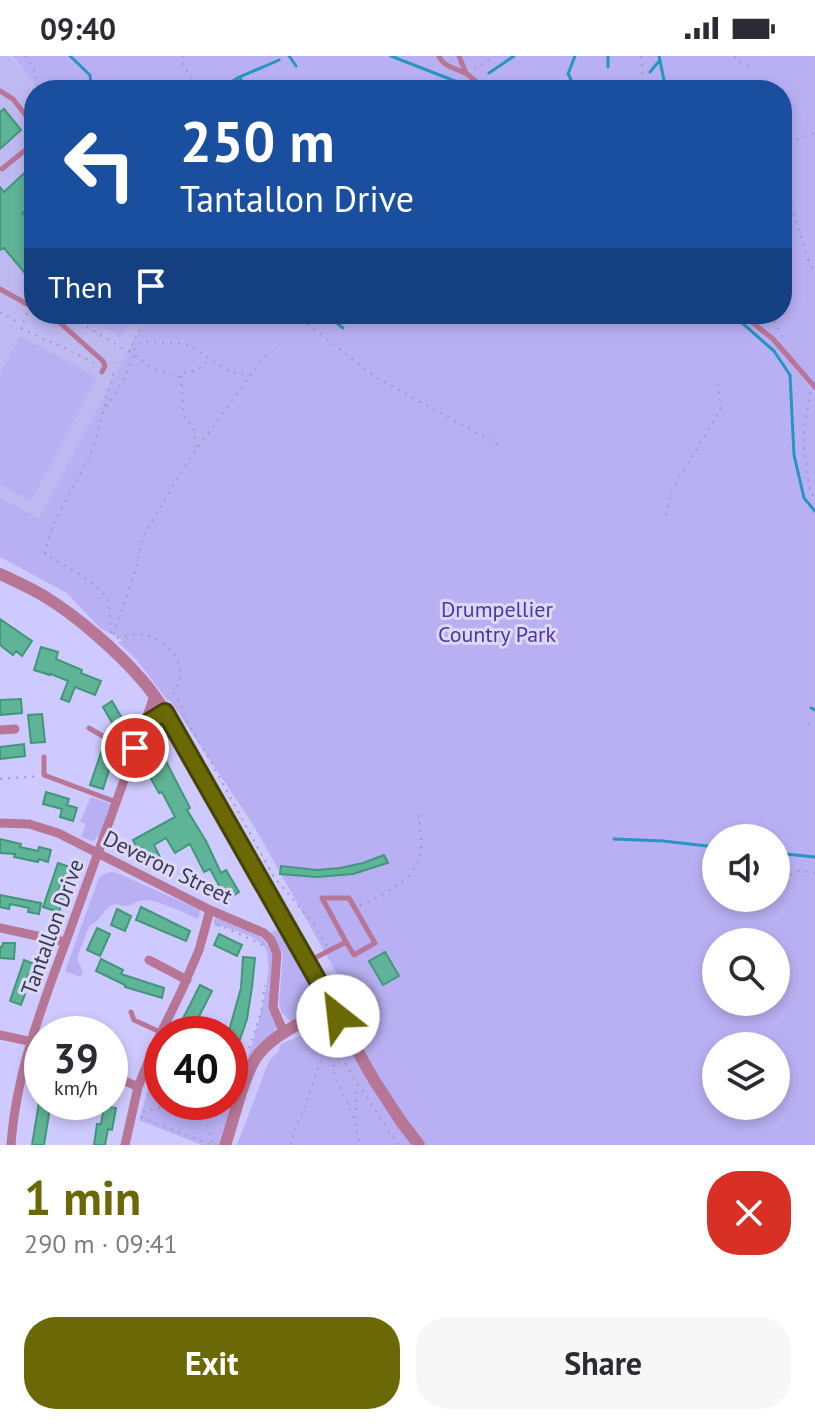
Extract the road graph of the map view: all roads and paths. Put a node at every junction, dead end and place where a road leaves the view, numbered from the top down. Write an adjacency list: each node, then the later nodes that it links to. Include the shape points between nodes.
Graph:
1 (25, 56): 10 (path)
2 (183, 56): 11 (path)
3 (439, 56): 9 (lane, via 447,66)
4 (459, 56): 9 (lane)
5 (495, 56): 9 (path)
6 (641, 56): 13 (path)
7 (735, 56): 8 (path)
8 (752, 67)
9 (466, 73): 12 (lane)
10 (35, 80)
11 (193, 80)
12 (474, 80)
13 (644, 80)
14 (0, 91): 15 (lane)
15 (24, 113)
16 (815, 133): 17 (path)
17 (792, 141)
18 (24, 151): 19 (lane)
19 (2, 169)
20 (792, 208): 21 (path)
21 (815, 274)
22 (0, 289): 23 (lane)
23 (24, 303)
24 (0, 312): 26 (path)
25 (24, 319): 26 (path)
26 (22, 324): 37 (path)
27 (61, 324): 36 (lane)
28 (82, 324): 33 (path)
29 (143, 324): 33 (path)
30 (308, 324): 43 (path, via 375,377)
31 (754, 324): 41 (lane)
32 (278, 350): 38 (path, via 269,352)
33 (129, 351): 34 (path)
34 (134, 355): 35 (path, via 135,346 158,341 190,346); 39 (path, via 168,376); 42 (path)
35 (210, 359): 38 (path, via 232,373); 39 (path)
36 (103, 361): 37 (lane); 42 (path, via 113,364 115,377)
37 (102, 372)
38 (252, 375): 44 (path)
39 (181, 376): 44 (path, via 183,413 193,428)
40 (717, 379): 46 (path, via 721,409 672,490)
41 (813, 385): 45 (path, via 803,440)
42 (103, 410): 48 (path, via 84,468 59,512 45,554 108,600)
43 (501, 446)
44 (197, 451): 48 (path, via 143,537)
45 (815, 497)
46 (666, 515)
47 (0, 574): 49 (street, via 44,596 85,627)
48 (112, 638): 72 (path, via 143,635 177,658 181,673 174,694 185,718 274,877)
49 (154, 696): 50 (street); 52 (street, Tantallon Drive)
50 (165, 712): 52 (street); 75 (street)
51 (808, 724): 53 (path)
52 (144, 725): 57 (street, Tantallon Drive)
53 (815, 727)
54 (89, 728): 57 (lane)
55 (15, 729): 56 (street)
56 (0, 730)
57 (135, 748): 61 (street, Tantallon Drive)
58 (44, 757): 59 (lane)
59 (44, 775): 60 (path); 61 (lane)
60 (0, 779)
61 (117, 802): 64 (street, Tantallon Drive)
62 (412, 817): 67 (path, via 419,816 421,845 410,873)
63 (0, 823): 64 (street, Deveron Street, via 43,827)
64 (98, 853): 68 (street, Deveron Street); 70 (street, Tantallon Drive)
65 (815, 873): 66 (path)
66 (790, 875)
67 (355, 907): 71 (lane, via 375,943 354,955); 71 (lane, via 349,898 322,898)
68 (209, 915): 73 (path, via 261,944); 76 (street); 83 (street, Deveron Street, via 258,929 271,940 277,954 273,1007)
69 (0, 928): 70 (street)
70 (65, 942): 80 (street, Tantallon Drive)
71 (346, 942): 72 (lane)
72 (329, 950): 75 (lane)
73 (268, 956)
74 (149, 960): 76 (street)
75 (308, 962): 78 (street)
76 (187, 980): 81 (street)
77 (265, 985): 87 (path)
78 (336, 1011): 83 (street); 85 (path); 105 (street, via 374,1080)
79 (131, 1012): 82 (lane)
80 (40, 1016)
81 (169, 1016)
82 (144, 1024)
83 (284, 1033): 101 (street, via 257,1057)
84 (0, 1035): 86 (street)
85 (328, 1038): 88 (path); 102 (path)
86 (24, 1040)
87 (248, 1051)
88 (341, 1056): 94 (path); 97 (path, via 332,1068)
89 (24, 1068): 98 (street, Tantallon Drive)
90 (144, 1073): 92 (street)
91 (128, 1079): 92 (street)
92 (140, 1083): 93 (path); 99 (street)
93 (144, 1084)
94 (357, 1084): 97 (path); 104 (path)
95 (149, 1120): 100 (path)
96 (206, 1120): 100 (path)
97 (356, 1122): 103 (path)
98 (11, 1145)
99 (125, 1145)
100 (212, 1145)
101 (225, 1145)
102 (290, 1145)
103 (359, 1145)
104 (400, 1145)
105 (419, 1145)

